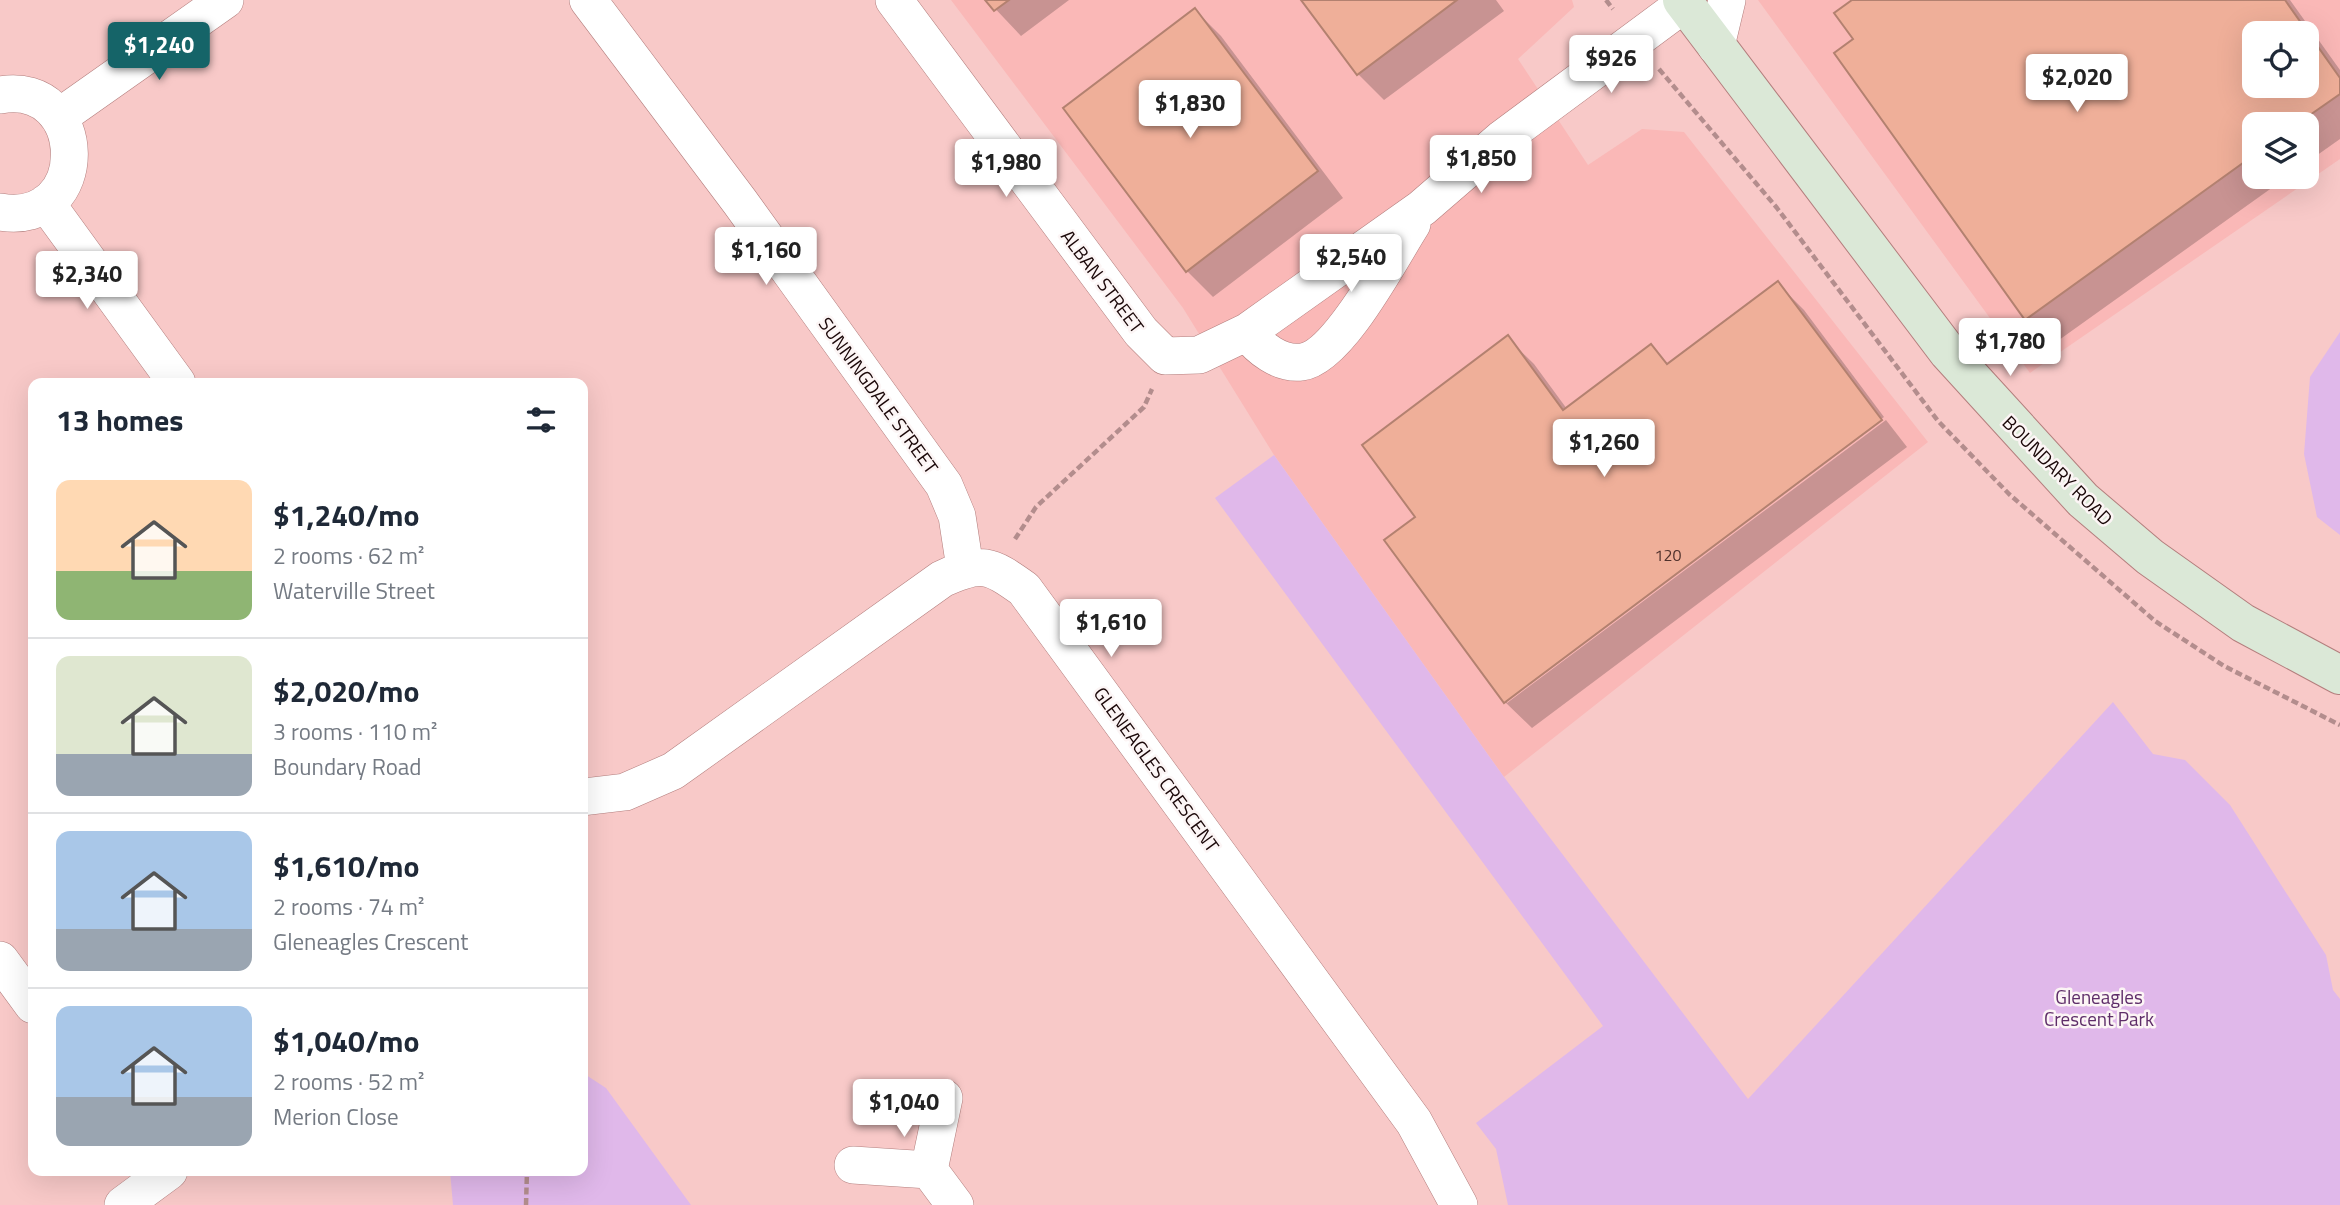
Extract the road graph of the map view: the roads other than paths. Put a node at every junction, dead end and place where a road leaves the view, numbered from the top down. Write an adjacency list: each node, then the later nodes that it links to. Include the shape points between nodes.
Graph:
1 (225, 0): 8 (street)
2 (588, 0): 14 (street, SUNNINGDALE STREET, via 944,485)
3 (894, 0): 12 (street, ALBAN STREET, via 1141,332 1166,356 1199,355)
4 (1727, 0): 6 (street)
5 (1683, 2): 6 (main road, BOUNDARY ROAD); 10 (street, via 1503,138)
6 (1716, 46): 15 (main road, BOUNDARY ROAD, via 1948,352 2082,500 2150,557 2243,623)
7 (0, 95): 8 (street, via 28,96)
8 (59, 117): 9 (street, via 71,153 60,190)
9 (46, 203): 11 (street, via 29,211); 13 (street)
10 (1422, 208): 12 (street); 12 (street, via 1345,330 1326,350 1302,362 1273,356)
11 (0, 212)
12 (1247, 332)
13 (173, 378)
14 (980, 568): 16 (street, via 942,579 673,771 625,792); 25 (street, GLENEAGLES CRESCENT, via 1024,589 1414,1122)
15 (2340, 675)
16 (588, 796)
17 (0, 960): 18 (street)
18 (28, 998)
19 (944, 1098): 21 (street)
20 (853, 1165): 21 (street)
21 (929, 1170): 24 (street)
22 (158, 1176): 23 (street)
23 (123, 1205)
24 (955, 1205)
25 (1459, 1205)

